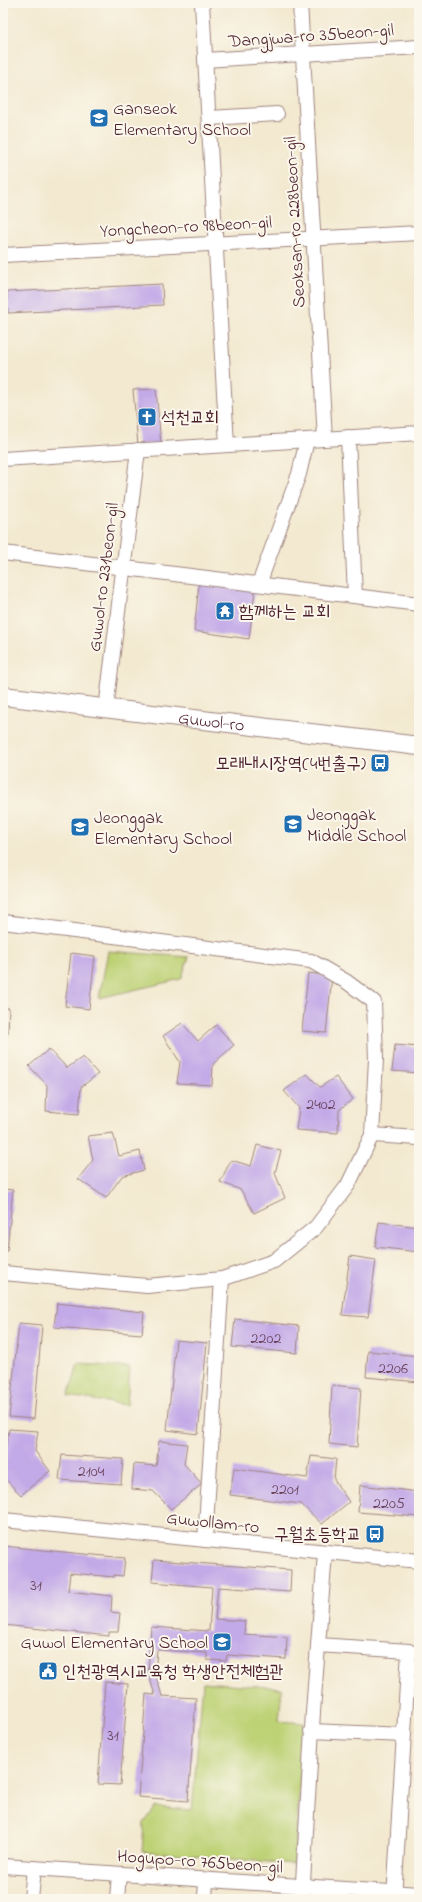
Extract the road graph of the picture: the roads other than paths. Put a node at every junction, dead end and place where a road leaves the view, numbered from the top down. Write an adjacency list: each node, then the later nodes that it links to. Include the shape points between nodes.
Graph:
1 (202, 3): 5 (street)
2 (300, 3): 4 (street, Seoksan-ro 228beon-gil)
3 (419, 47): 4 (street, Dangjwa-ro 35beon-gil)
4 (303, 55): 5 (street, Dangjwa-ro 35beon-gil); 9 (street, Seoksan-ro 228beon-gil)
5 (205, 60): 7 (street)
6 (277, 114): 7 (street)
7 (209, 118): 10 (street)
8 (419, 233): 9 (street, Yongcheon-ro 98beon-gil)
9 (313, 238): 10 (street, Yongcheon-ro 98beon-gil); 14 (street, Seoksan-ro 228beon-gil)
10 (216, 244): 11 (street, Yongcheon-ro 98beon-gil); 16 (street)
11 (3, 255)
12 (419, 433): 13 (street)
13 (348, 437): 14 (street); 22 (street)
14 (325, 439): 15 (street)
15 (307, 440): 16 (street); 21 (street, via 299,474)
16 (227, 445): 17 (street)
17 (138, 450): 18 (street); 20 (street, Guwol-ro 231beon-gil)
18 (3, 459)
19 (3, 553): 20 (street)
20 (124, 568): 21 (street); 25 (street, Guwol-ro 231beon-gil)
21 (259, 584): 22 (street)
22 (355, 596): 23 (street)
23 (419, 604)
24 (3, 696): 25 (main road, Guwol-ro)
25 (106, 709): 26 (main road, Guwol-ro)
26 (419, 746)
27 (3, 922): 28 (street, via 311,961 347,982 374,1002 376,1058)
28 (372, 1135): 29 (street); 31 (street, via 348,1185 316,1227 274,1261)
29 (419, 1138)
30 (3, 1273): 31 (street, via 147,1286)
31 (222, 1278): 33 (street)
32 (3, 1520): 33 (street, Guwollam-ro)
33 (205, 1540): 34 (street, Guwollam-ro)
34 (325, 1552): 35 (street, Guwollam-ro); 36 (street)
35 (419, 1561)
36 (318, 1645): 37 (street); 38 (street, via 409,1651)
37 (312, 1731): 38 (street); 43 (street)
38 (404, 1735): 45 (street)
39 (3, 1866): 40 (street, Hogupo-ro 765beon-gil)
40 (34, 1868): 41 (street, Hogupo-ro 765beon-gil); 46 (street)
41 (118, 1874): 42 (street, Hogupo-ro 765beon-gil); 47 (street)
42 (206, 1880): 43 (street, Hogupo-ro 765beon-gil); 48 (street)
43 (302, 1893): 45 (street, Hogupo-ro 765beon-gil)
44 (419, 1894): 45 (street, Hogupo-ro 765beon-gil)
45 (394, 1896)
46 (31, 1899)
47 (117, 1899)
48 (205, 1899)

